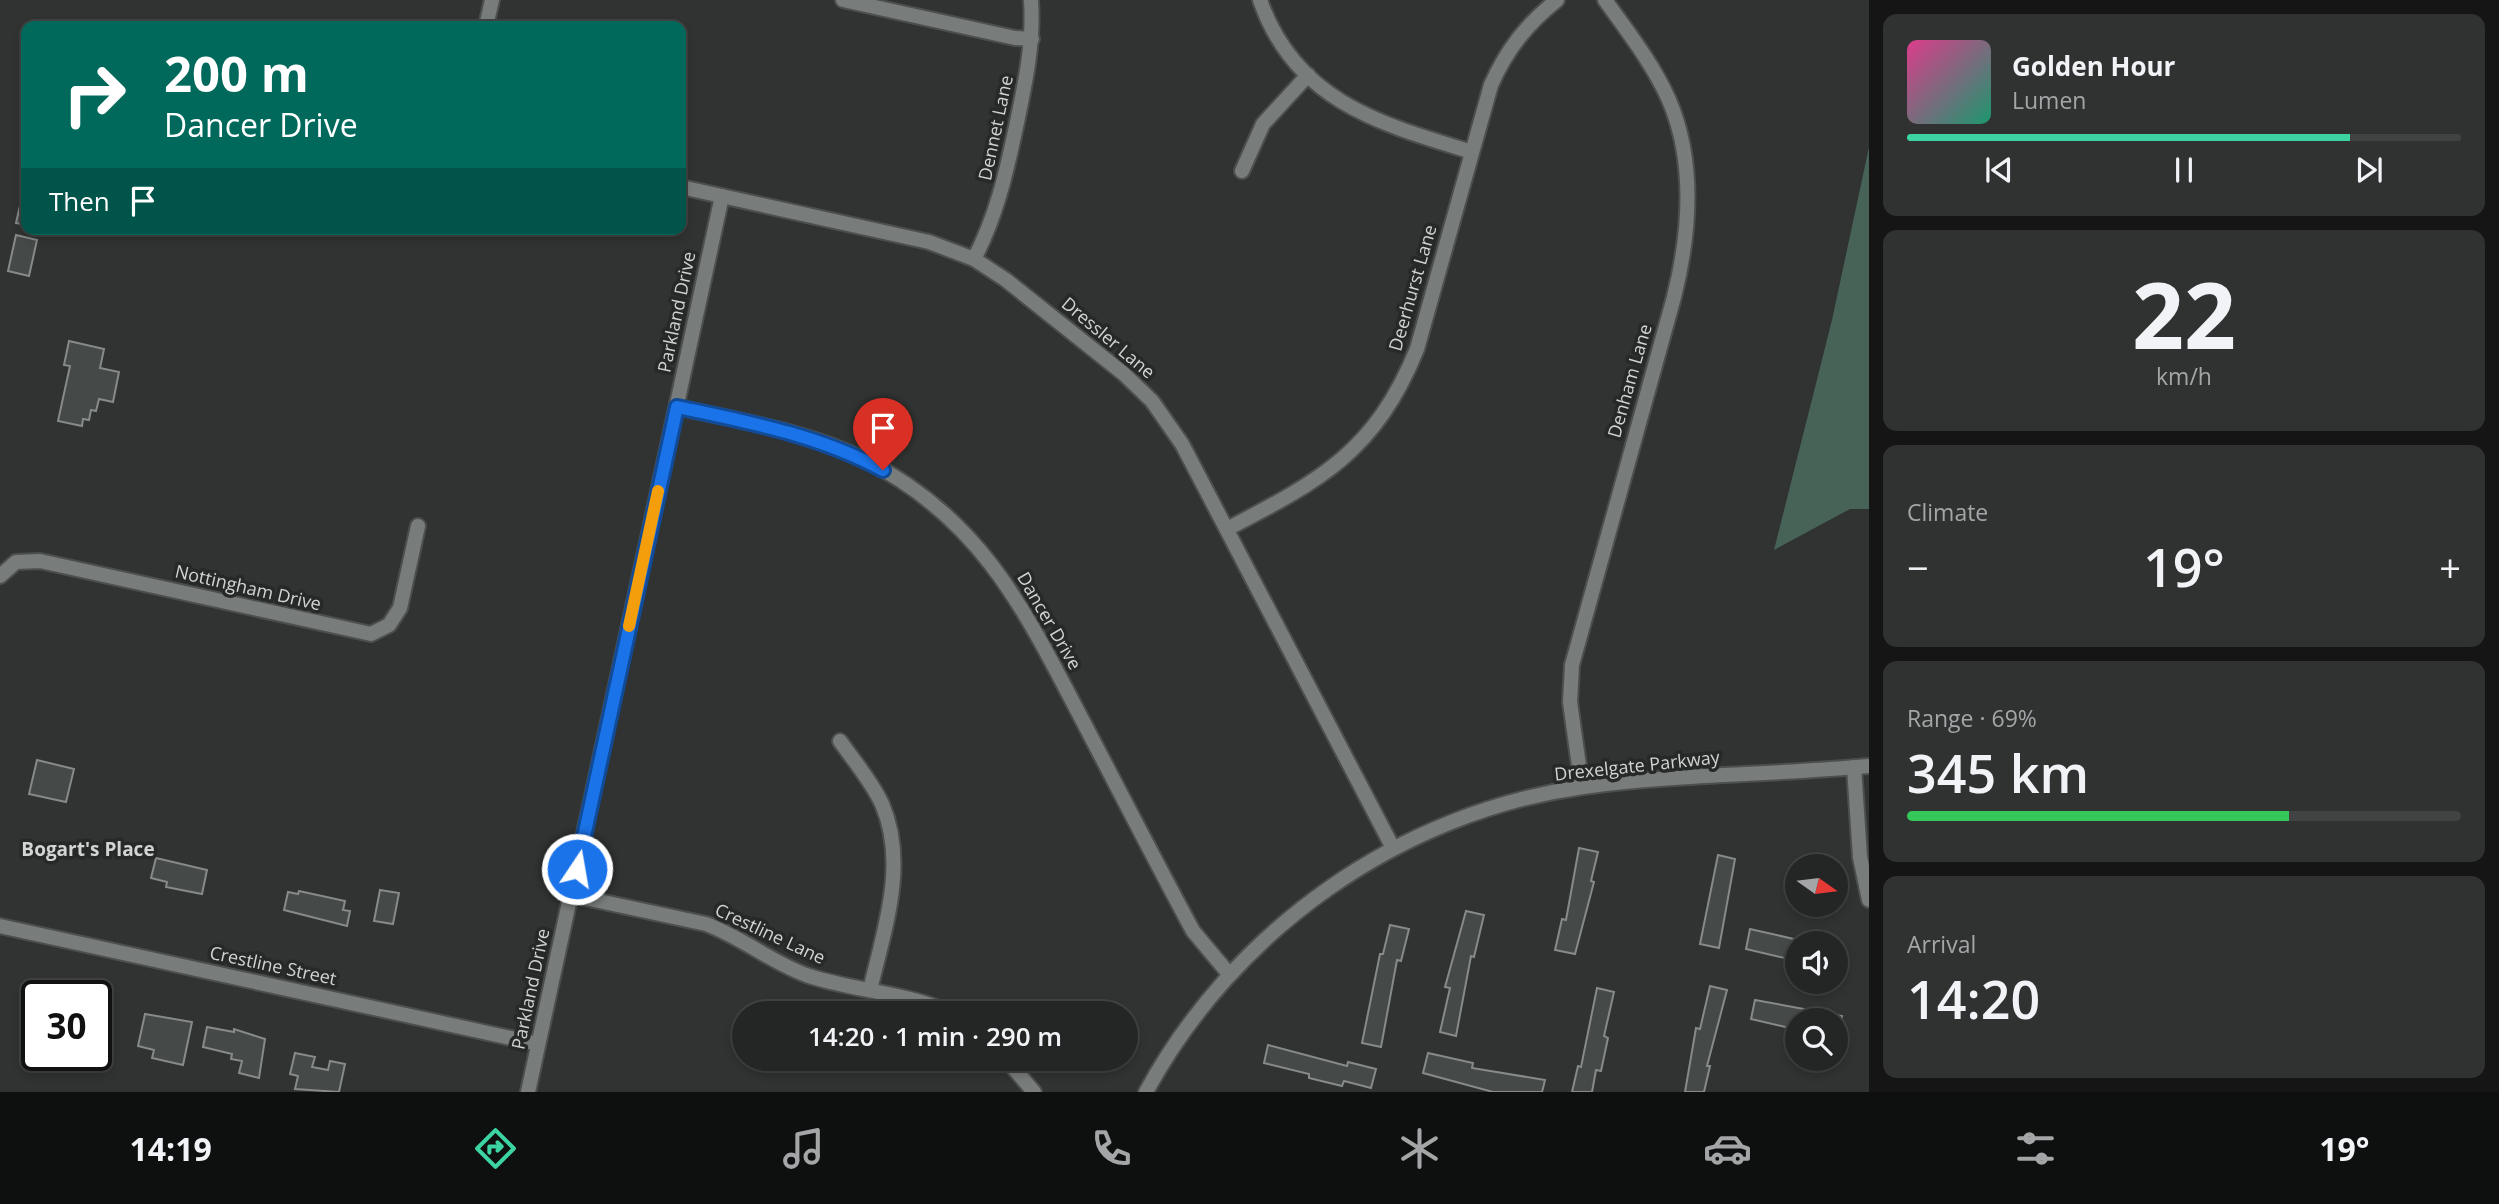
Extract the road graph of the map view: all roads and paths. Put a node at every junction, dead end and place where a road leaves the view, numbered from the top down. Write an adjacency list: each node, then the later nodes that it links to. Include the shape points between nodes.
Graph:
1 (492, 0): 7 (street)
2 (843, 0): 8 (street)
3 (1031, 0): 8 (street, Dennet Lane)
4 (1260, 0): 9 (street, via 1283,44)
5 (1558, 0): 10 (street, Deerhurst Lane, via 1523,29 1508,50 1491,85)
6 (1605, 0): 21 (street, Denham Lane, via 1651,66 1672,107 1685,166 1688,217 1674,297 1572,665 1570,702)
7 (487, 21)
8 (1032, 39): 14 (street, Dennet Lane, via 999,204)
9 (1308, 75): 10 (street, via 1367,117); 11 (street, via 1263,124)
10 (1472, 152): 17 (street, Deerhurst Lane, via 1417,349 1392,399 1369,433 1332,470)
11 (1242, 172)
12 (686, 188): 13 (street, Dressler Lane)
13 (722, 196): 14 (street, Dressler Lane, via 929,242); 15 (street, Parkland Drive)
14 (974, 260): 17 (street, Dressler Lane, via 1034,302 1152,401 1182,444)
15 (677, 407): 23 (street, Parkland Drive); 26 (street, Dancer Drive, via 782,430 842,450 905,483 971,538 1022,605 1193,931)
16 (418, 526): 18 (street, Nottingham Drive, via 400,608 389,625 371,634 40,561 16,562)
17 (1227, 529): 22 (street, Dressler Lane)
18 (0, 576)
19 (840, 740): 27 (street, via 881,803 891,836 892,892)
20 (1862, 767): 21 (street, Drexelgate Parkway); 24 (street, via 1860,857)
21 (1582, 787): 22 (street, Drexelgate Parkway, via 1483,812)
22 (1393, 848): 26 (street, Drexelgate Parkway, via 1294,914)
23 (571, 895): 27 (street, Crestline Lane, via 706,924 796,971); 29 (street, Parkland Drive)
24 (1869, 901)
25 (0, 926): 29 (street, Crestline Street)
26 (1229, 974): 33 (street, Drexelgate Parkway, via 1183,1032)
27 (870, 990): 28 (street, Crestline Lane)
28 (918, 1001)
29 (538, 1044): 31 (street, Parkland Drive)
30 (1016, 1071): 32 (street)
31 (528, 1092)
32 (1034, 1092)
33 (1146, 1092)

